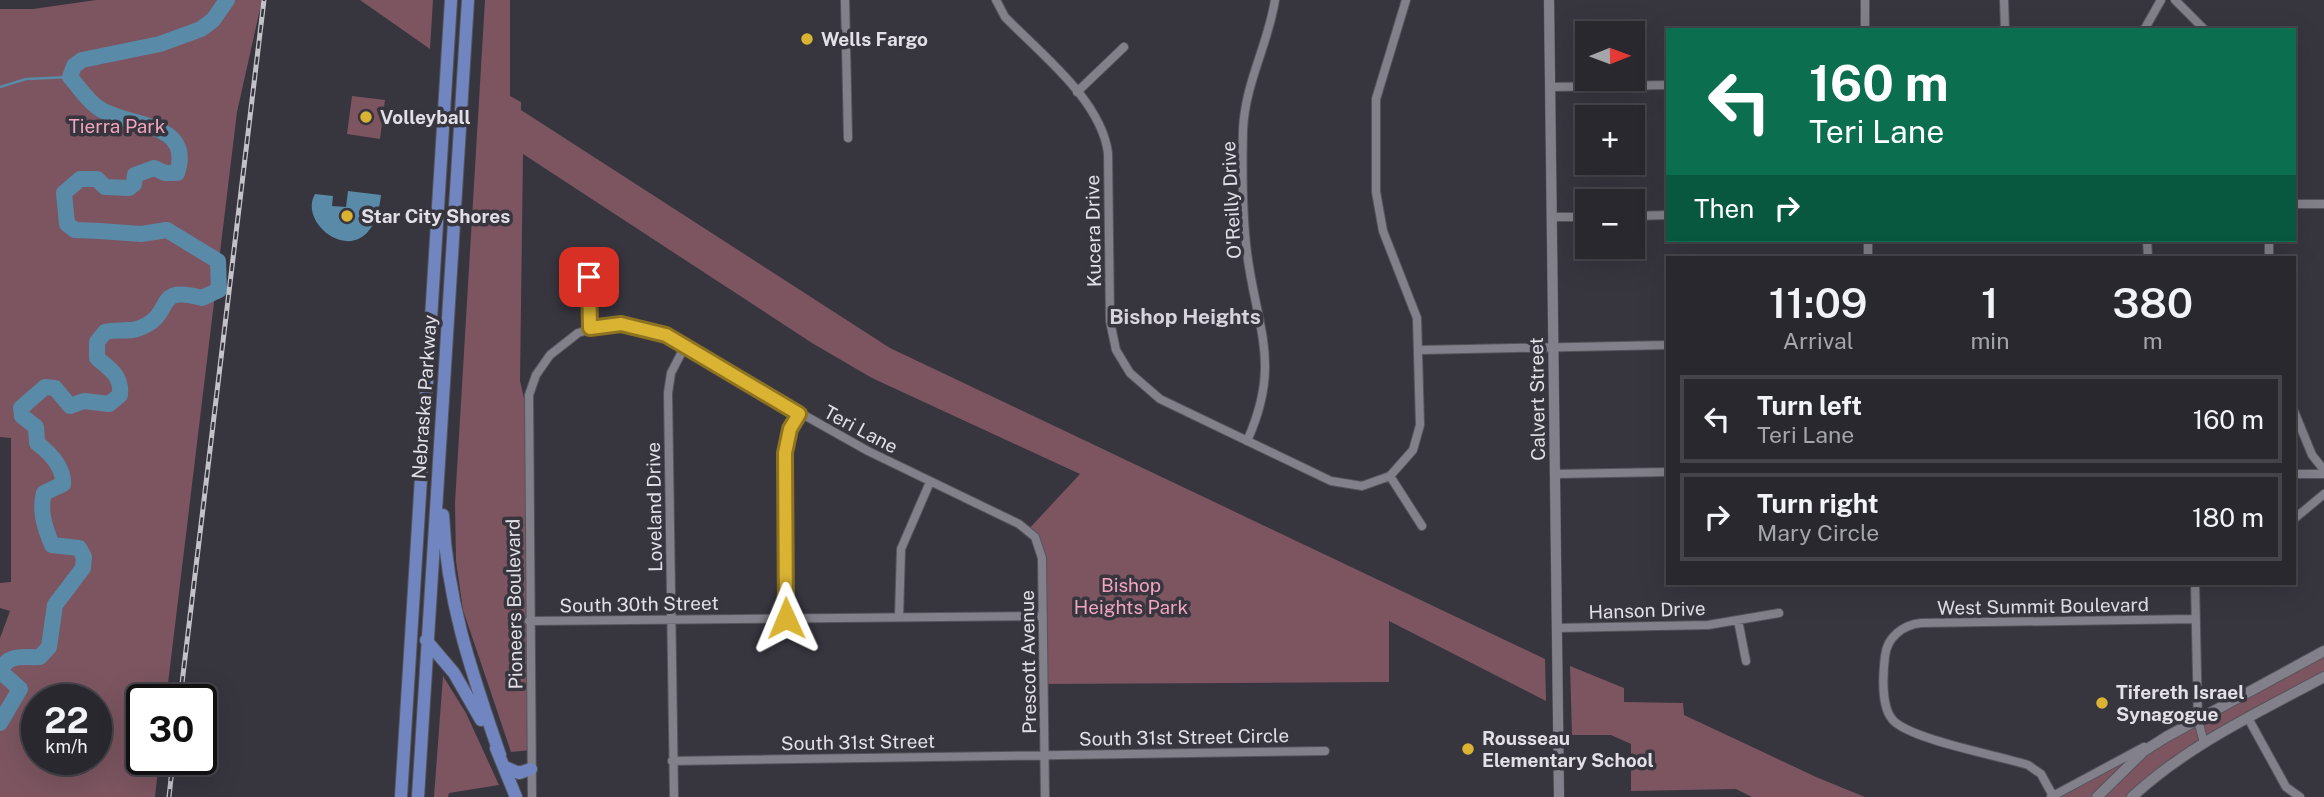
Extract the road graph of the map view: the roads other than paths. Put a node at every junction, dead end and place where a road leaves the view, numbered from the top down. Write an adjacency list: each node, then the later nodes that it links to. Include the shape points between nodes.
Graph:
1 (451, 0): 48 (main road, Nebraska Parkway)
2 (468, 0): 36 (main road, Nebraska Parkway)
3 (845, 0): 20 (street)
4 (996, 0): 19 (street, Kucera Drive, via 1005,17)
5 (1275, 0): 37 (street, O'Reilly Drive, via 1244,111 1245,227 1267,360 1263,399)
6 (1406, 0): 32 (street, via 1376,99 1376,191 1383,231 1417,318)
7 (1549, 0): 18 (street, Calvert Street)
8 (1865, 0): 12 (street)
9 (2004, 0): 13 (street)
10 (2161, 0): 14 (street)
11 (2175, 0): 15 (street)
12 (1865, 28)
13 (2004, 28)
14 (2145, 28)
15 (2203, 28)
16 (1124, 47): 19 (street)
17 (1666, 85): 18 (street)
18 (1551, 88): 25 (street, Calvert Street)
19 (1077, 92): 37 (street, Kucera Drive, via 1097,116 1106,140 1110,321 1116,350 1149,392)
20 (848, 138)
21 (2296, 204): 22 (street)
22 (2324, 204)
23 (1666, 215): 24 (street)
24 (1645, 216)
25 (1553, 217): 26 (street); 31 (street, Calvert Street)
26 (1575, 217)
27 (589, 277): 28 (street)
28 (590, 328): 30 (street, Teri Lane, via 636,325); 33 (street, Teri Lane, via 566,340 542,365)
29 (1666, 345): 31 (street)
30 (685, 346): 34 (street, Teri Lane); 54 (street, Loveland Drive, via 671,373 668,393)
31 (1554, 347): 32 (street); 40 (street, Calvert Street)
32 (1420, 350): 42 (street, via 1418,438 1406,462)
33 (527, 411): 57 (street, Pioneers Boulevard)
34 (799, 414): 43 (street, Teri Lane); 53 (street, via 785,453)
35 (2296, 416): 39 (street)
36 (442, 434): 59 (main road, Nebraska Parkway); 69 (main road, via 444,547 452,603 462,646)
37 (1247, 441): 42 (street, Kucera Drive, via 1341,484 1362,486)
38 (1666, 472): 40 (street)
39 (2324, 472): 41 (street)
40 (1555, 474): 58 (street, Calvert Street)
41 (2296, 474)
42 (1390, 476): 46 (street)
43 (930, 482): 47 (street, Teri Lane); 52 (street, via 901,549)
44 (2324, 494): 45 (street)
45 (2296, 517)
46 (1422, 526)
47 (1027, 531): 51 (street, Prescott Avenue, via 1040,548)
48 (417, 550): 59 (main road, via 419,621); 73 (main road, Nebraska Parkway)
49 (2195, 585): 55 (street)
50 (1779, 613): 56 (street, Hanson Drive)
51 (1043, 615): 52 (street, South 30th Street); 68 (street, Prescott Avenue)
52 (899, 617): 53 (street, South 30th Street)
53 (786, 618): 54 (street, South 30th Street)
54 (670, 619): 57 (street, South 30th Street); 70 (street, Loveland Drive)
55 (2195, 619): 64 (street); 72 (street, West Summit Boulevard, via 1921,623 1902,628 1895,636 1885,657 1891,719 1913,733 2028,765 2040,774)
56 (1738, 620): 58 (street, Hanson Drive, via 1686,627); 61 (street)
57 (529, 621): 71 (street, Pioneers Boulevard)
58 (1557, 628): 79 (street, Calvert Street)
59 (428, 642): 69 (main road, via 458,679); 74 (main road, Nebraska Parkway)
60 (2323, 654): 64 (main road)
61 (1746, 661)
62 (2324, 677): 63 (main road)
63 (2248, 718): 66 (main road); 82 (street, via 2286,787)
64 (2197, 720): 65 (main road); 66 (street)
65 (2166, 737): 72 (street); 80 (main road, via 2144,751)
66 (2204, 743): 81 (main road)
67 (1325, 751): 68 (street, South 31st Street Circle)
68 (1044, 755): 70 (street, South 31st Street); 78 (street, Prescott Avenue)
69 (503, 761): 71 (main road, via 520,773); 75 (main road)
70 (672, 761): 77 (street, Loveland Drive)
71 (531, 769): 76 (street, Pioneers Boulevard)
72 (2052, 796)
73 (401, 797)
74 (418, 797)
75 (516, 797)
76 (532, 797)
77 (674, 797)
78 (1045, 797)
79 (1559, 797)
80 (2097, 797)
81 (2132, 797)
82 (2300, 797)

